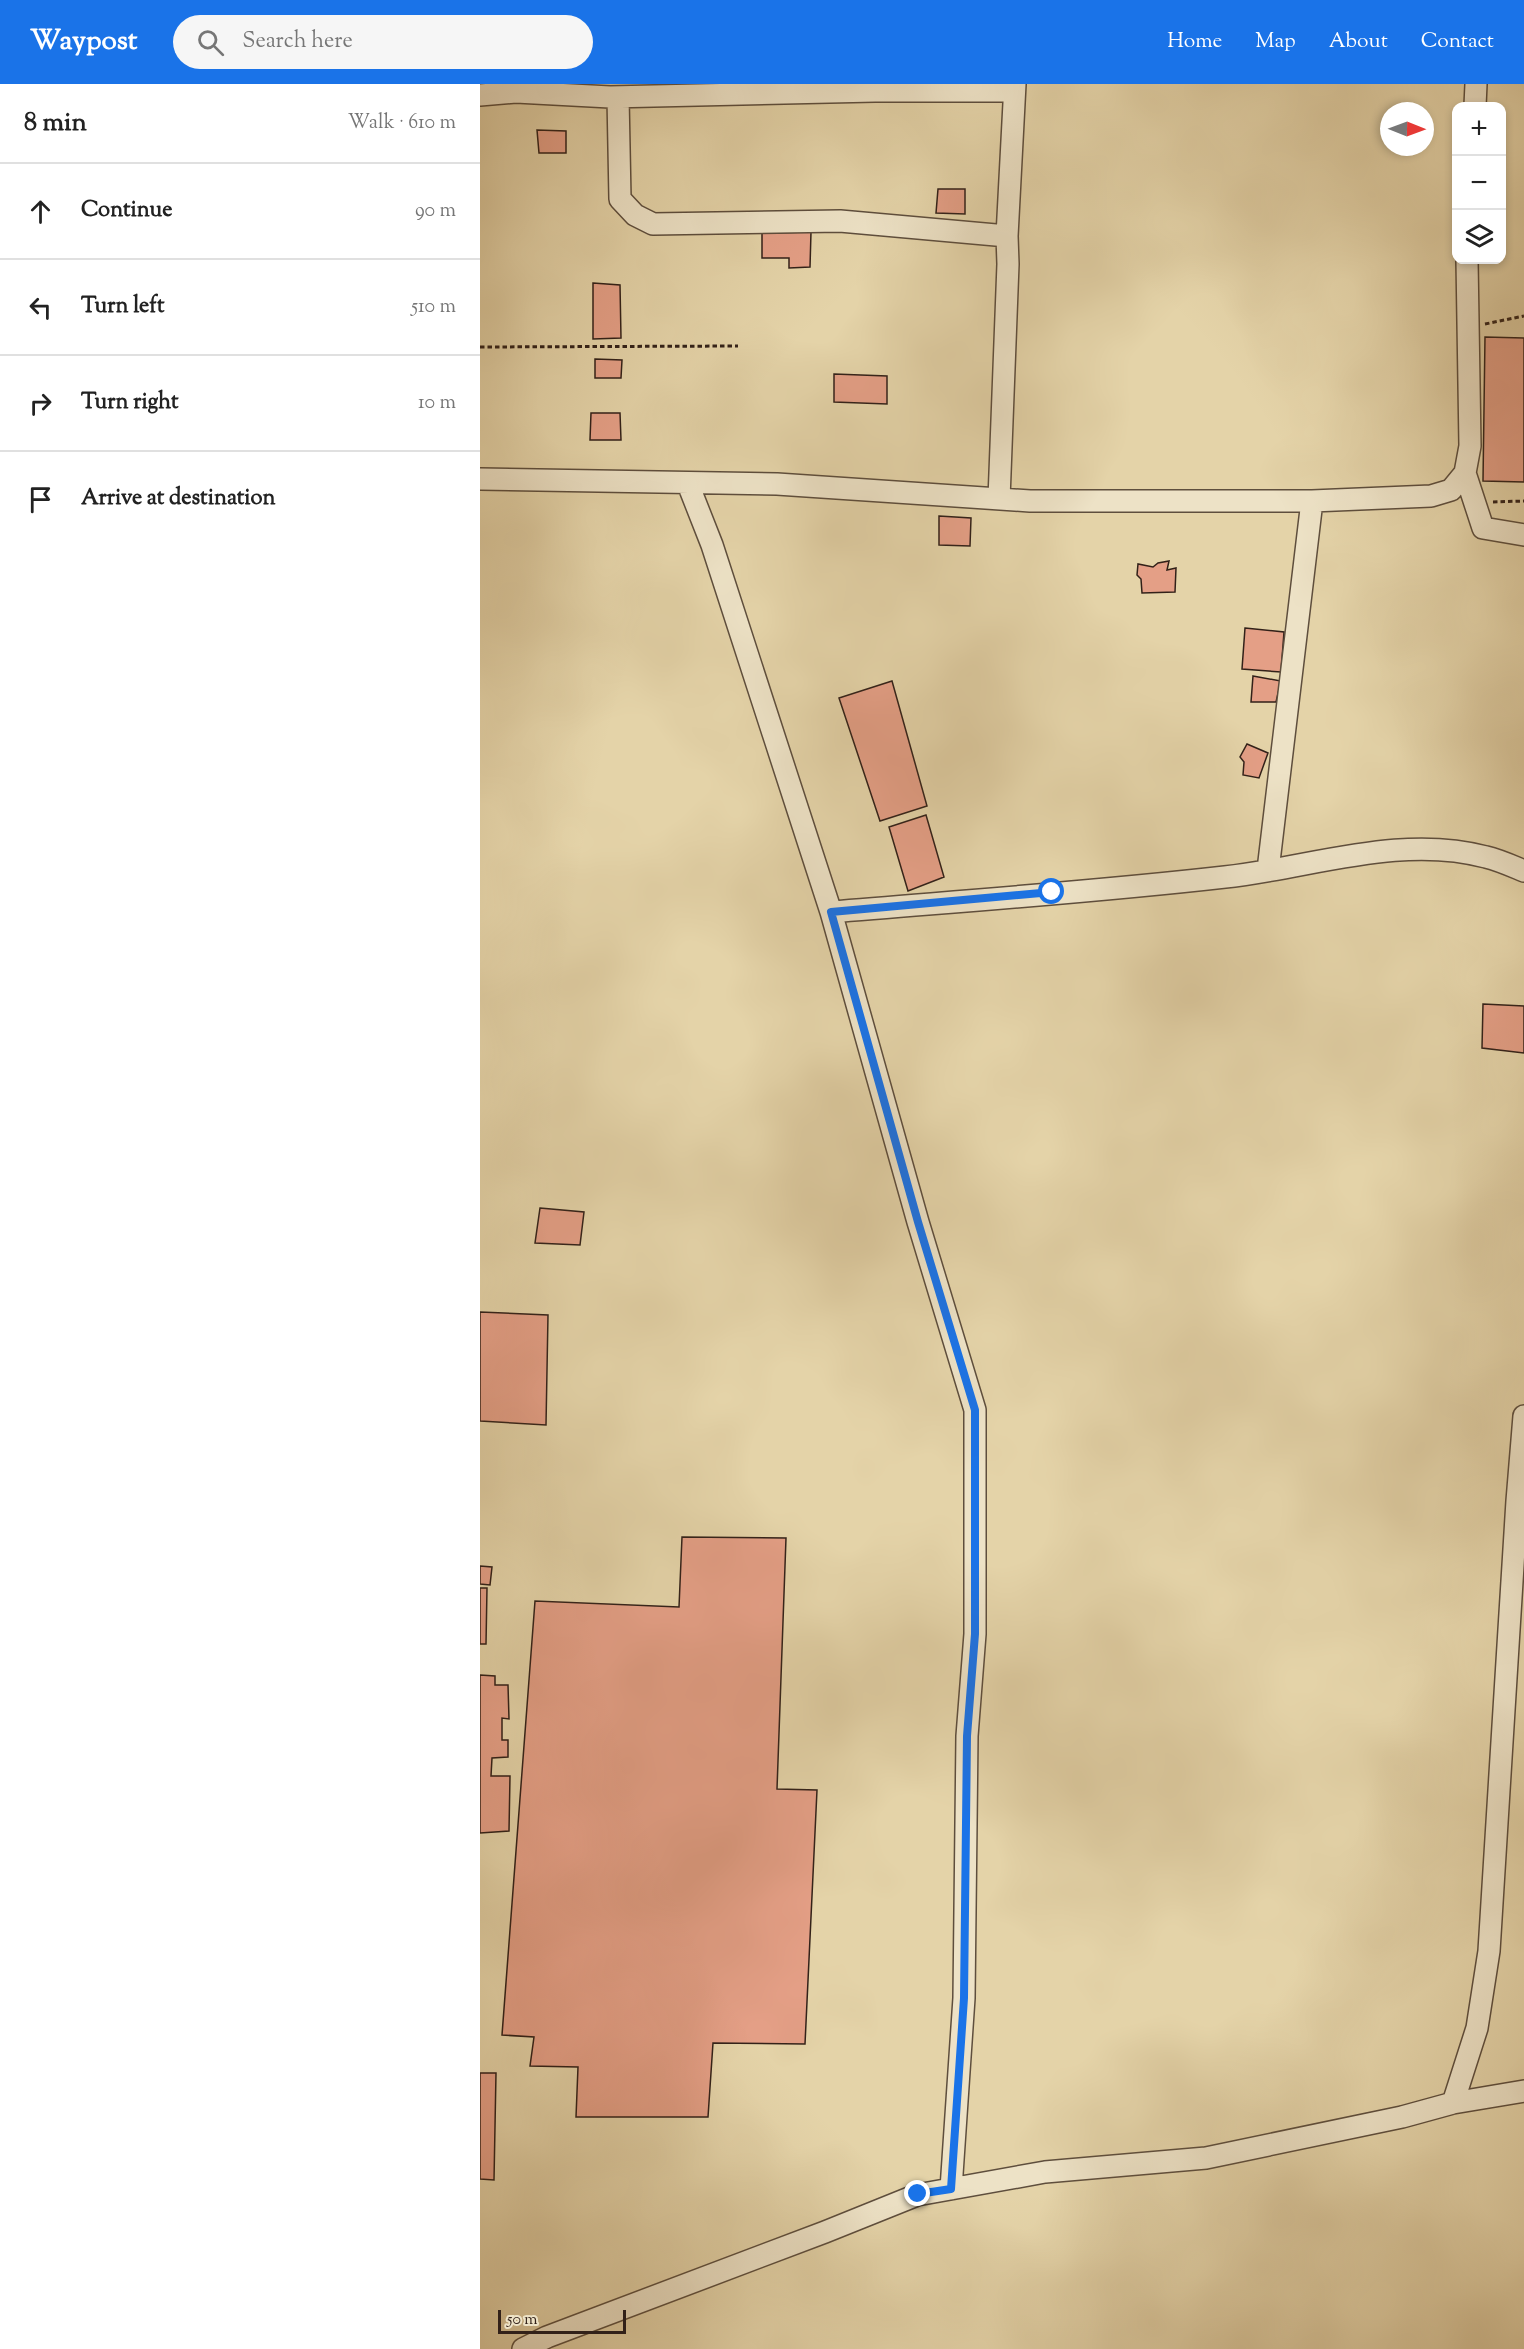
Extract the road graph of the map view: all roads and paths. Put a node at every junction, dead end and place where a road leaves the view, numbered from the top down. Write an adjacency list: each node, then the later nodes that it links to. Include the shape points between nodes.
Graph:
1 (1476, 84): 6 (street)
2 (1015, 87): 3 (street); 7 (street)
3 (742, 89): 4 (street)
4 (613, 93): 5 (street); 7 (street, via 620,199 635,216 653,224 840,221)
5 (480, 95)
6 (1475, 102)
7 (1007, 236): 16 (street)
8 (1467, 264): 10 (street)
9 (1524, 316): 10 (path)
10 (1468, 328): 13 (street, via 1470,446)
11 (738, 346): 12 (path)
12 (480, 347)
13 (1465, 473): 17 (street, via 1451,490 1431,496); 19 (street)
14 (480, 479): 15 (street)
15 (688, 484): 16 (street, via 777,484); 23 (street, via 712,545)
16 (999, 499): 17 (street)
17 (1312, 501): 21 (street)
18 (1524, 501): 19 (path)
19 (1474, 502): 20 (street, via 1483,528)
20 (1524, 535)
21 (1268, 870): 22 (street, via 1345,857 1446,850 1486,857); 23 (street, via 1227,877)
22 (1524, 872)
23 (831, 912): 27 (street, via 975,1410 975,1634 967,1736 964,1998)
24 (1524, 1416): 26 (street, via 1490,1951 1477,2028)
25 (1524, 2091): 26 (street)
26 (1453, 2103): 27 (street, via 1206,2158 1045,2172)
27 (951, 2189): 28 (street, via 918,2194)
28 (523, 2349)

